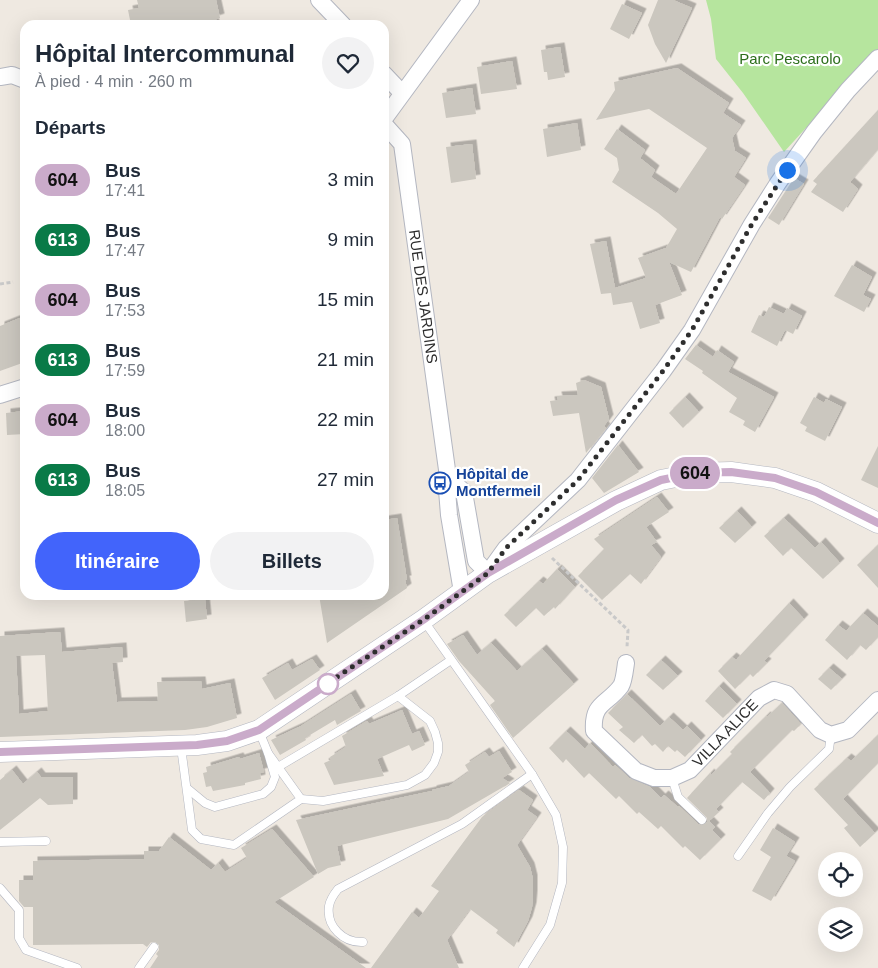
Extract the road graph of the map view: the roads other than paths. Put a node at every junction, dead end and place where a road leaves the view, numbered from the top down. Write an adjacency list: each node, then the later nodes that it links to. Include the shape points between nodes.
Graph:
1 (320, 0): 3 (street)
2 (471, 0): 8 (street)
3 (338, 20)
4 (878, 58): 15 (street, via 814,132 752,224 692,330)
5 (0, 77): 6 (street, via 12,75)
6 (20, 78)
7 (389, 79): 8 (street)
8 (402, 93): 9 (street)
9 (389, 111)
10 (389, 130): 13 (street, RUE DES JARDINS, via 402,144)
11 (20, 389): 12 (street)
12 (0, 395)
13 (448, 483): 16 (street, via 464,492 476,561); 17 (street, RUE DES JARDINS, via 449,515)
14 (878, 523): 15 (street, via 816,492 775,478 731,472 696,473 661,480)
15 (535, 540): 16 (street)
16 (488, 573): 17 (street)
17 (462, 592): 18 (street)
18 (423, 620): 19 (lane); 23 (street)
19 (451, 660): 21 (lane); 29 (lane)
20 (626, 663): 30 (street, via 622,685 593,718 594,731 636,771 654,778)
21 (398, 696): 28 (lane); 32 (lane, via 430,721 435,732 438,752 425,775 407,785 323,801)
22 (878, 700): 24 (street, via 848,730)
23 (259, 730): 25 (street, via 227,741); 27 (lane)
24 (831, 735): 30 (street, VILLA ALICE, via 820,730 786,694 774,690 759,698 690,770); 37 (lane, via 829,749 790,787)
25 (181, 745): 26 (street); 31 (lane)
26 (0, 752)
27 (268, 753): 28 (lane); 31 (lane, via 275,777 263,794 215,807 204,803)
28 (278, 767): 32 (lane)
29 (532, 774): 39 (lane, via 462,824 338,888 329,906 335,931 353,942); 43 (lane, via 556,815 563,847 562,883 550,925)
30 (672, 778): 33 (lane, via 678,797)
31 (188, 789): 32 (lane, via 192,830 202,839 234,844)
32 (301, 799)
33 (702, 820)
34 (2, 842): 35 (lane); 36 (lane)
35 (46, 842)
36 (0, 852)
37 (738, 856)
38 (0, 888): 41 (lane, via 19,910 18,938 26,950)
39 (363, 942)
40 (154, 947): 42 (lane)
41 (77, 968)
42 (139, 968)
43 (523, 968)

